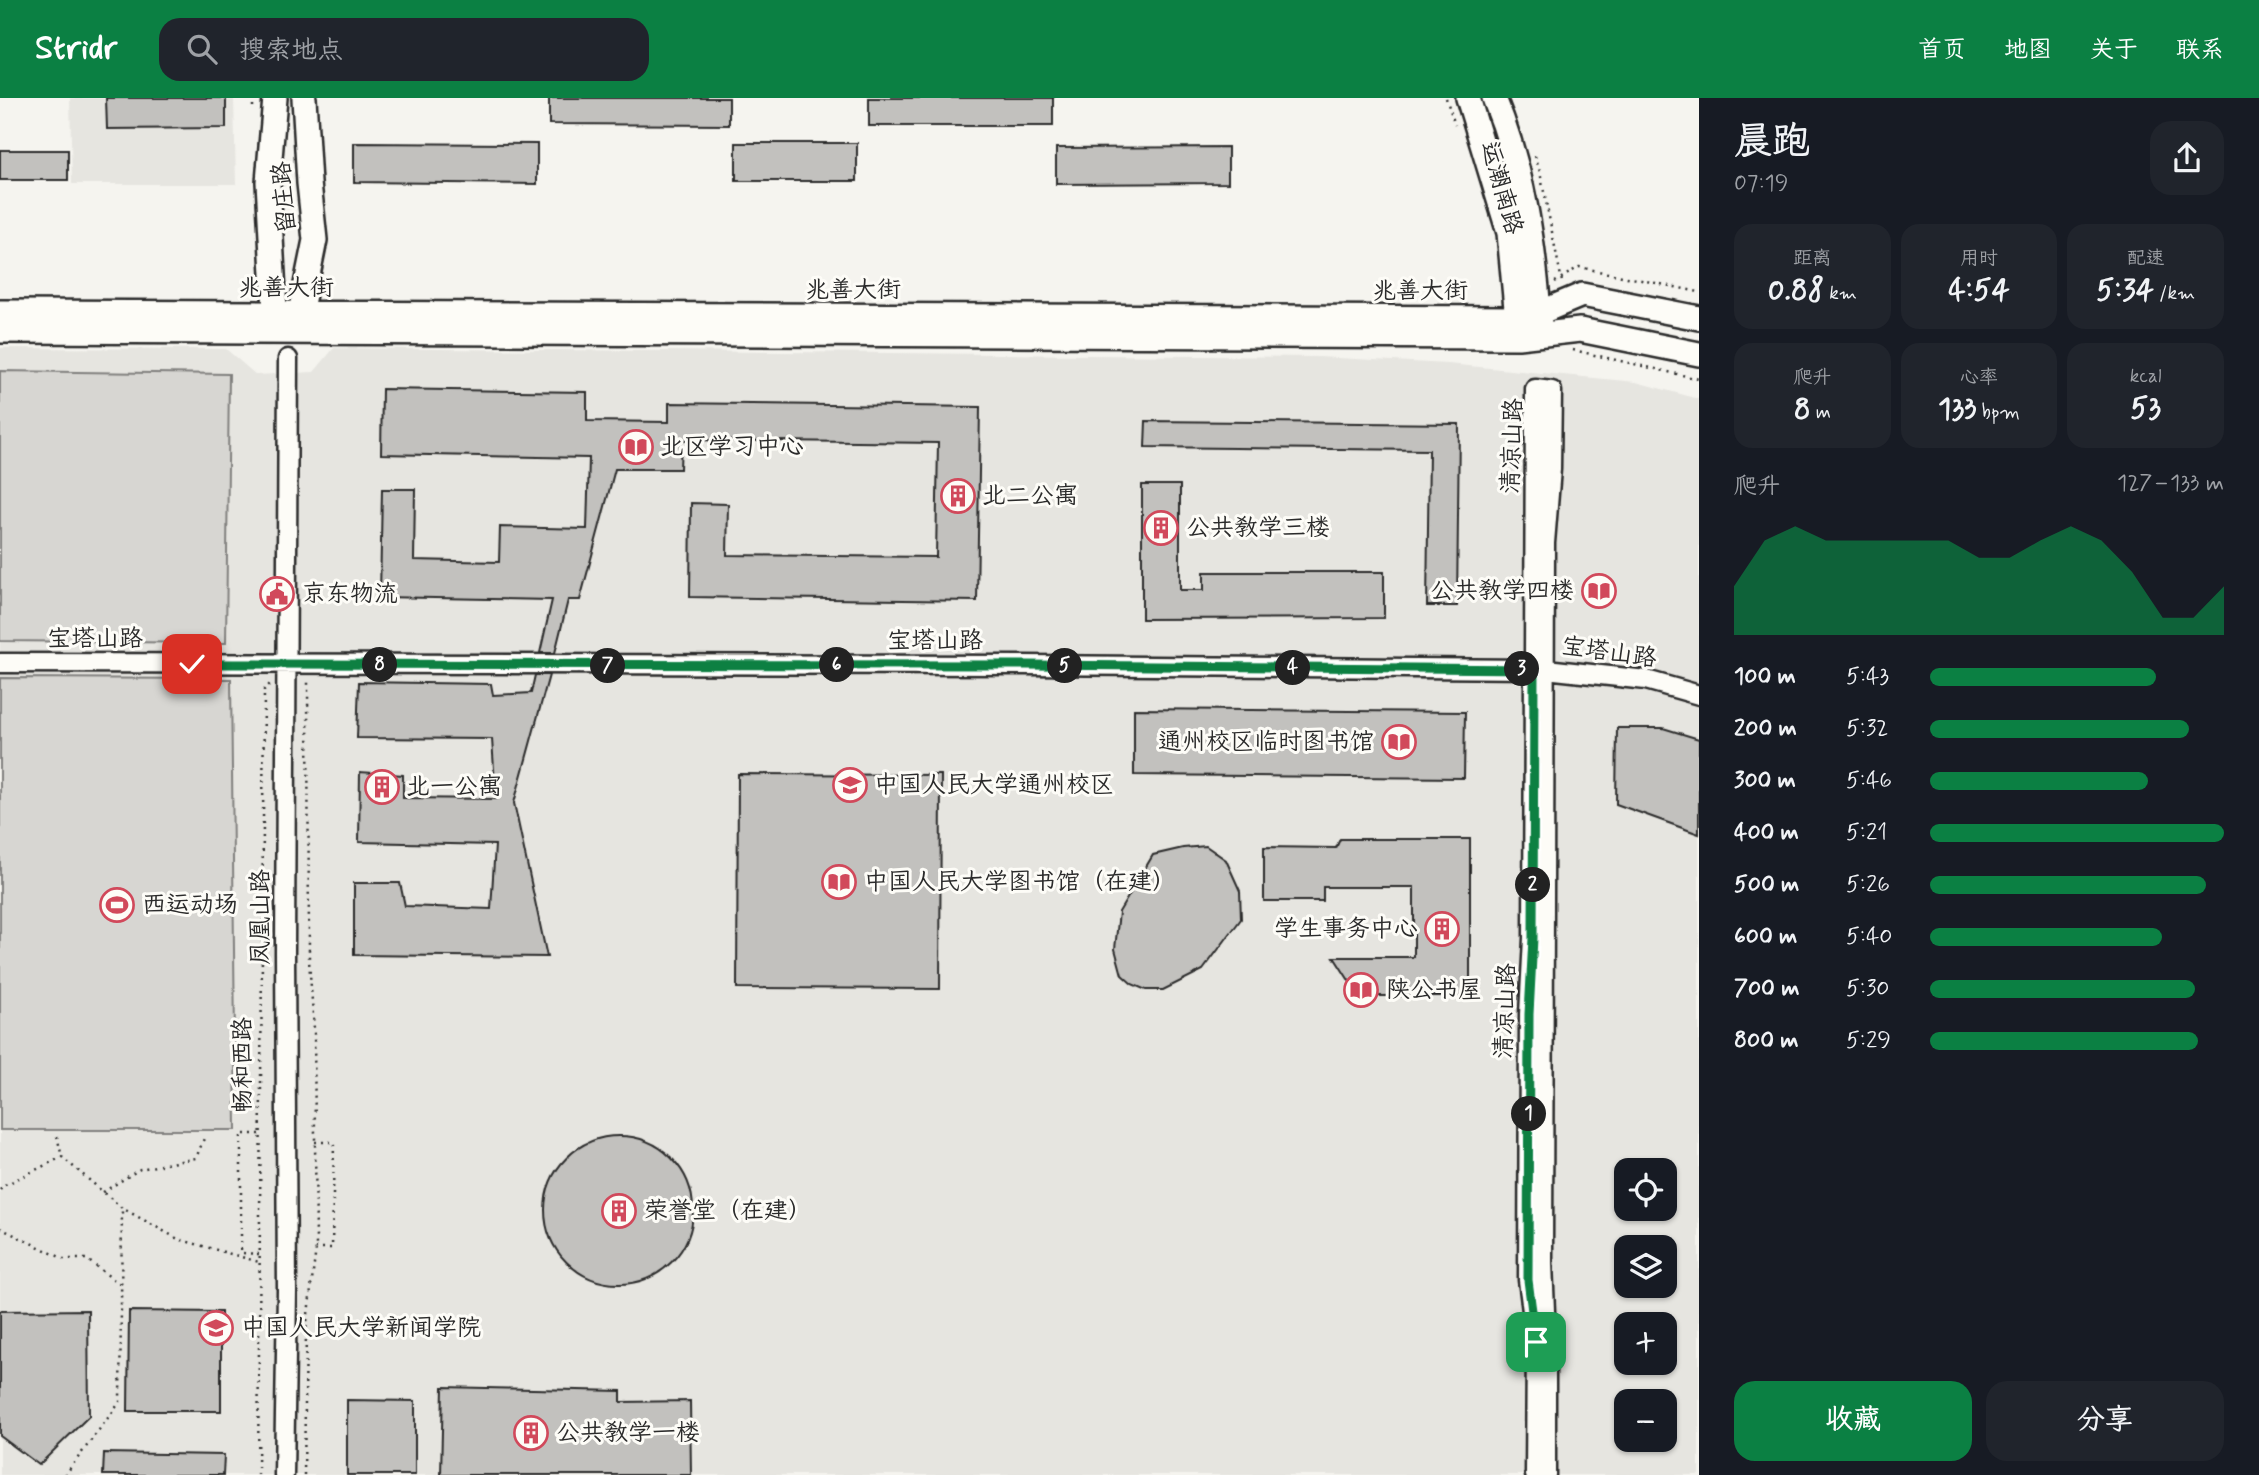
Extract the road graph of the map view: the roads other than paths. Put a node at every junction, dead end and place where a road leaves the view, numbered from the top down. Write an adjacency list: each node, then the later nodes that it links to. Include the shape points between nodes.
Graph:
1 (275, 98): 7 (main road, 留庄路, via 268,182)
2 (304, 98): 7 (main road, 留庄路, via 315,240)
3 (1468, 98): 8 (main road, 运潮南路, via 1509,233)
4 (1494, 98): 8 (main road, 运潮南路, via 1525,198 1533,249)
5 (0, 312): 7 (main road, 兆善大街)
6 (1699, 318): 8 (main road, 兆善大街, via 1582,295)
7 (287, 323): 8 (main road, 兆善大街); 9 (main road, 兆善大街)
8 (1528, 325): 10 (main road, 兆善大街, via 1580,330)
9 (0, 331)
10 (1699, 354)
11 (288, 359): 13 (street, 凤凰山路)
12 (0, 663): 13 (street, 宝塔山路)
13 (288, 665): 14 (street, 宝塔山路); 16 (street, 凤凰山路)
14 (1540, 669): 14 (street, 清凉山路, via 1552,391 1535,389); 15 (street, 宝塔山路, via 1646,680); 17 (street, 清凉山路, via 1529,1014 1528,1280 1536,1342); 18 (street, 清凉山路)
15 (1699, 695)
16 (284, 1475)
17 (1535, 1475)
18 (1546, 1475)

